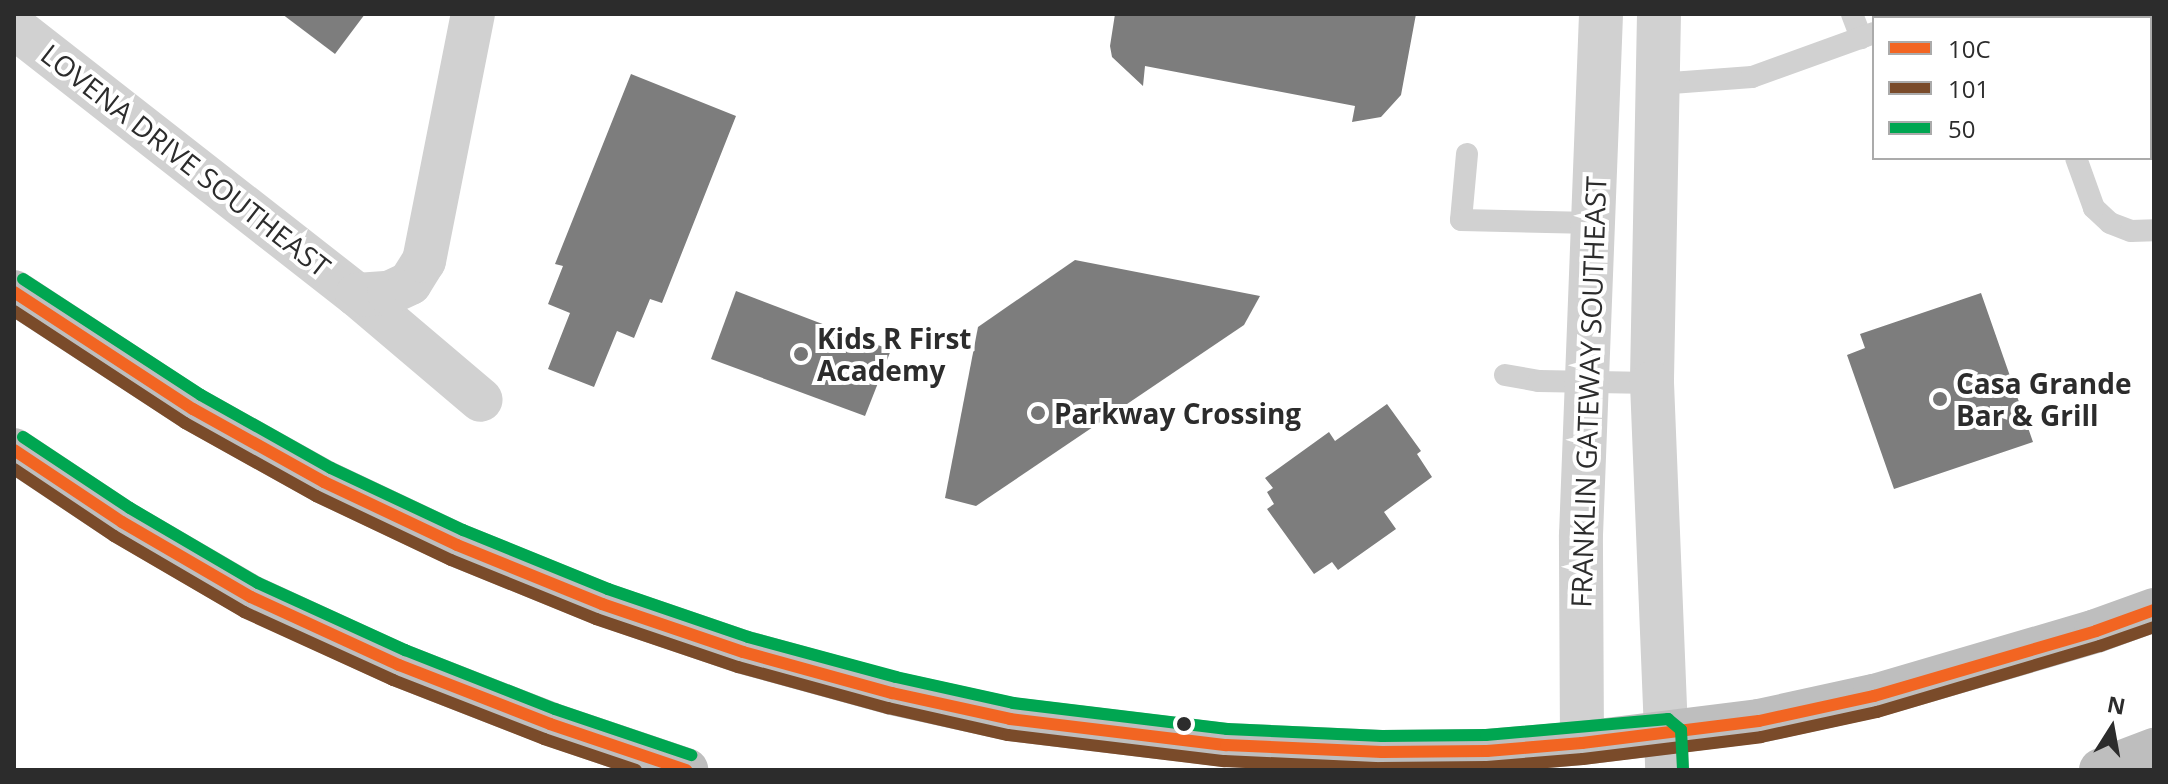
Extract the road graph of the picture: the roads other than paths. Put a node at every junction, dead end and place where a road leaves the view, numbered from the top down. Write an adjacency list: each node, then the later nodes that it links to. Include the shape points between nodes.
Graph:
1 (473, 14): 13 (street, LOVENA DRIVE SOUTHEAST, via 424,261 410,283 389,293)
2 (1601, 14): 10 (street, FRANKLIN GATEWAY SOUTHEAST)
3 (1659, 14): 7 (street)
4 (1852, 14): 6 (lane)
5 (14, 27): 13 (street, LOVENA DRIVE SOUTHEAST)
6 (1867, 35): 7 (lane, via 1752,77)
7 (1658, 84): 16 (street)
8 (1467, 154): 10 (lane, via 1461,220)
9 (2077, 160): 11 (lane, via 2094,208 2110,223 2131,231)
10 (1592, 223): 15 (street, FRANKLIN GATEWAY SOUTHEAST)
11 (2154, 230)
12 (14, 292): 22 (highway, via 193,409 324,482 573,593 743,652 892,693 1010,719 1119,735 1226,745)
13 (357, 295): 17 (street, LOVENA DRIVE SOUTHEAST)
14 (1505, 375): 15 (lane)
15 (1587, 381): 16 (lane); 22 (street, FRANKLIN GATEWAY SOUTHEAST)
16 (1652, 383): 21 (street)
17 (481, 400)
18 (14, 450): 23 (highway, via 122,522 251,597 399,665)
19 (2154, 610): 21 (highway, via 1874,696 1759,721)
20 (2154, 750): 24 (highway)
21 (1666, 752): 22 (highway)
22 (1582, 757)
23 (686, 770)
24 (2101, 770)

